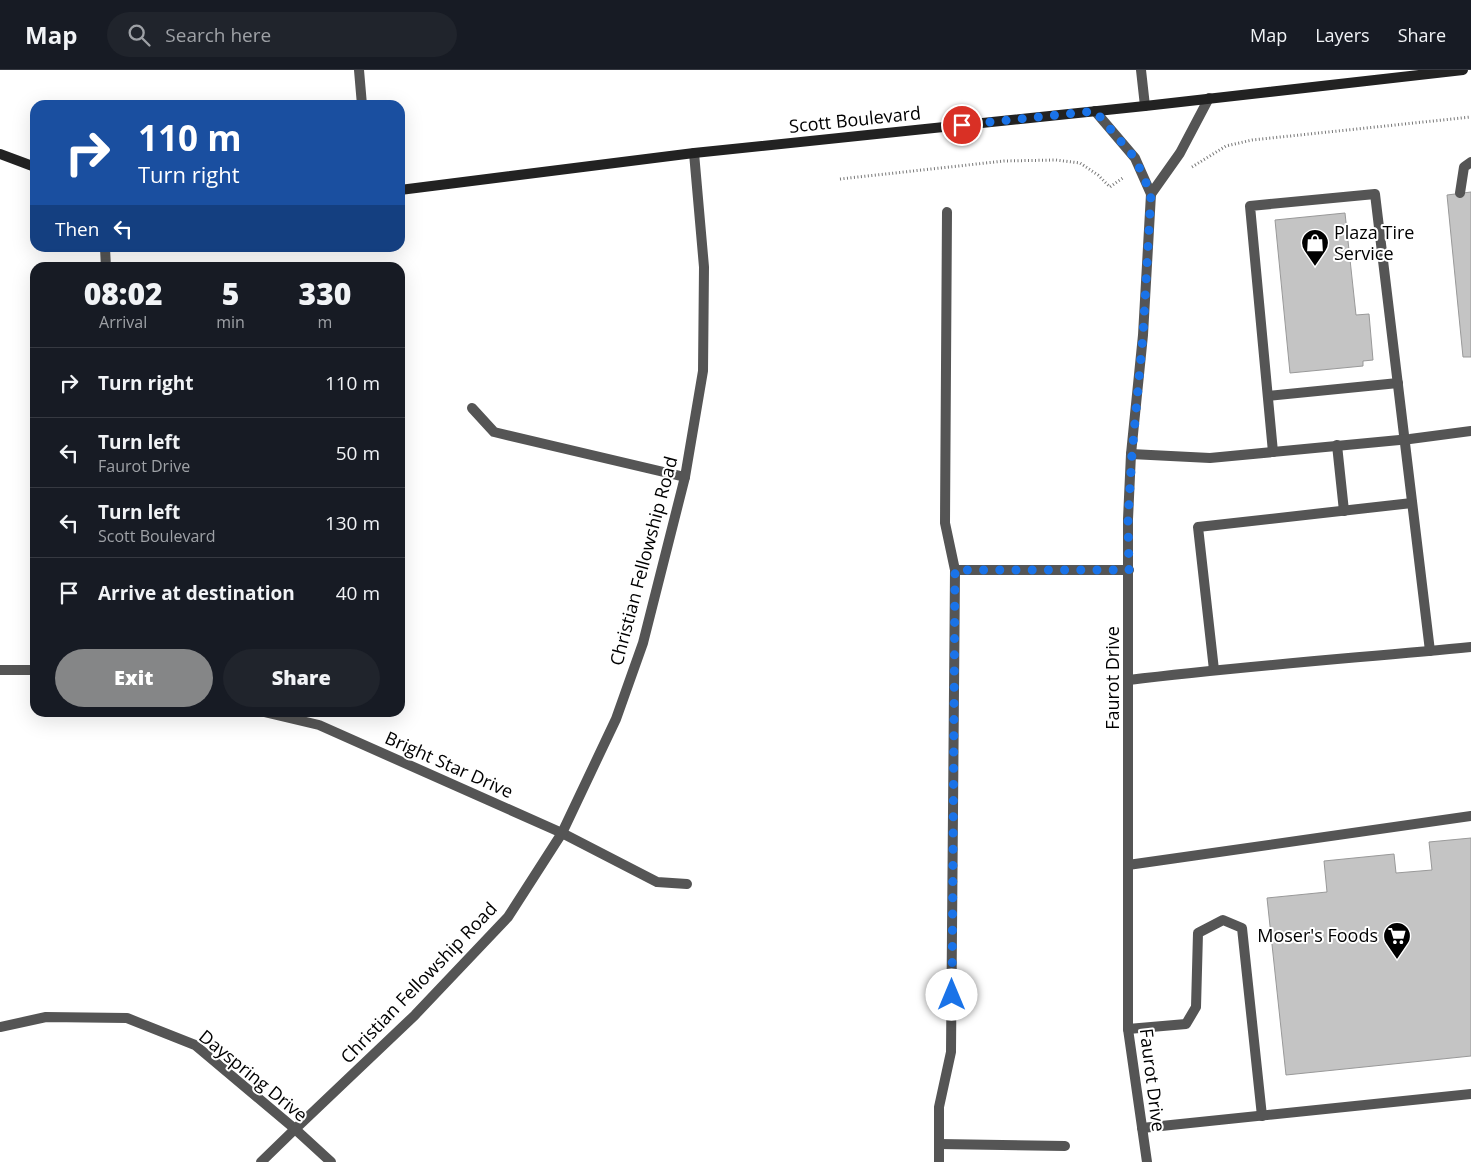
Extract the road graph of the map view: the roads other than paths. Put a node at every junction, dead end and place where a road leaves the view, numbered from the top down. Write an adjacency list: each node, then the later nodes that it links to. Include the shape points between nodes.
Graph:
1 (359, 70): 5 (street)
2 (1141, 70): 6 (street)
3 (1463, 70): 4 (main road, Scott Boulevard)
4 (1209, 98): 6 (main road, Scott Boulevard); 14 (street, via 1173,163)
5 (362, 100)
6 (1145, 106): 7 (main road, Scott Boulevard)
7 (1095, 111): 8 (main road, Scott Boulevard); 14 (street, Faurot Drive, via 1135,158)
8 (694, 153): 12 (main road, Scott Boulevard); 24 (street, Christian Fellowship Road, via 704,267 703,372)
9 (0, 154): 11 (main road)
10 (1471, 162): 13 (street, via 1464,167)
11 (30, 165)
12 (405, 189)
13 (1460, 193)
14 (1151, 194): 23 (street, Faurot Drive)
15 (946, 212): 27 (street, via 945,523)
16 (1398, 383): 17 (street); 17 (street, via 1376,194 1250,206); 20 (street)
17 (1268, 396): 22 (street)
18 (472, 408): 24 (street, via 494,432)
19 (1471, 431): 20 (street)
20 (1405, 439): 21 (street); 25 (street)
21 (1337, 446): 22 (street); 26 (street)
22 (1273, 452): 23 (street, via 1210,458)
23 (1132, 454): 28 (street, Faurot Drive)
24 (685, 477): 37 (street, Christian Fellowship Road, via 643,643 616,719)
25 (1412, 503): 26 (street); 30 (street)
26 (1344, 510): 33 (street, via 1198,527)
27 (955, 570): 28 (street); 46 (street, via 952,1052 938,1107)
28 (1129, 570): 34 (street, Faurot Drive)
29 (1471, 647): 30 (street)
30 (1430, 651): 33 (street)
31 (0, 670): 32 (street)
32 (30, 670)
33 (1214, 670): 34 (street)
34 (1129, 680): 38 (street, Faurot Drive)
35 (285, 717): 37 (street, Bright Star Drive, via 319,725)
36 (1471, 816): 38 (street)
37 (562, 833): 39 (street, Bright Star Drive, via 657,882); 45 (street, Christian Fellowship Road, via 508,917 415,1016)
38 (1128, 865): 41 (street, Faurot Drive)
39 (686, 884)
40 (0, 1027): 45 (street, Dayspring Drive, via 46,1017 127,1018 194,1045)
41 (1128, 1029): 43 (street, via 1186,1024 1196,1007 1198,933 1223,920 1242,928); 44 (street, Faurot Drive)
42 (1471, 1094): 43 (street)
43 (1262, 1116): 44 (street)
44 (1142, 1128): 51 (street, Faurot Drive)
45 (295, 1129): 48 (street, Christian Fellowship Road); 49 (street, Dayspring Drive)
46 (939, 1144): 47 (street); 50 (street)
47 (1065, 1146)
48 (261, 1162)
49 (331, 1162)
50 (939, 1162)
51 (1147, 1162)

